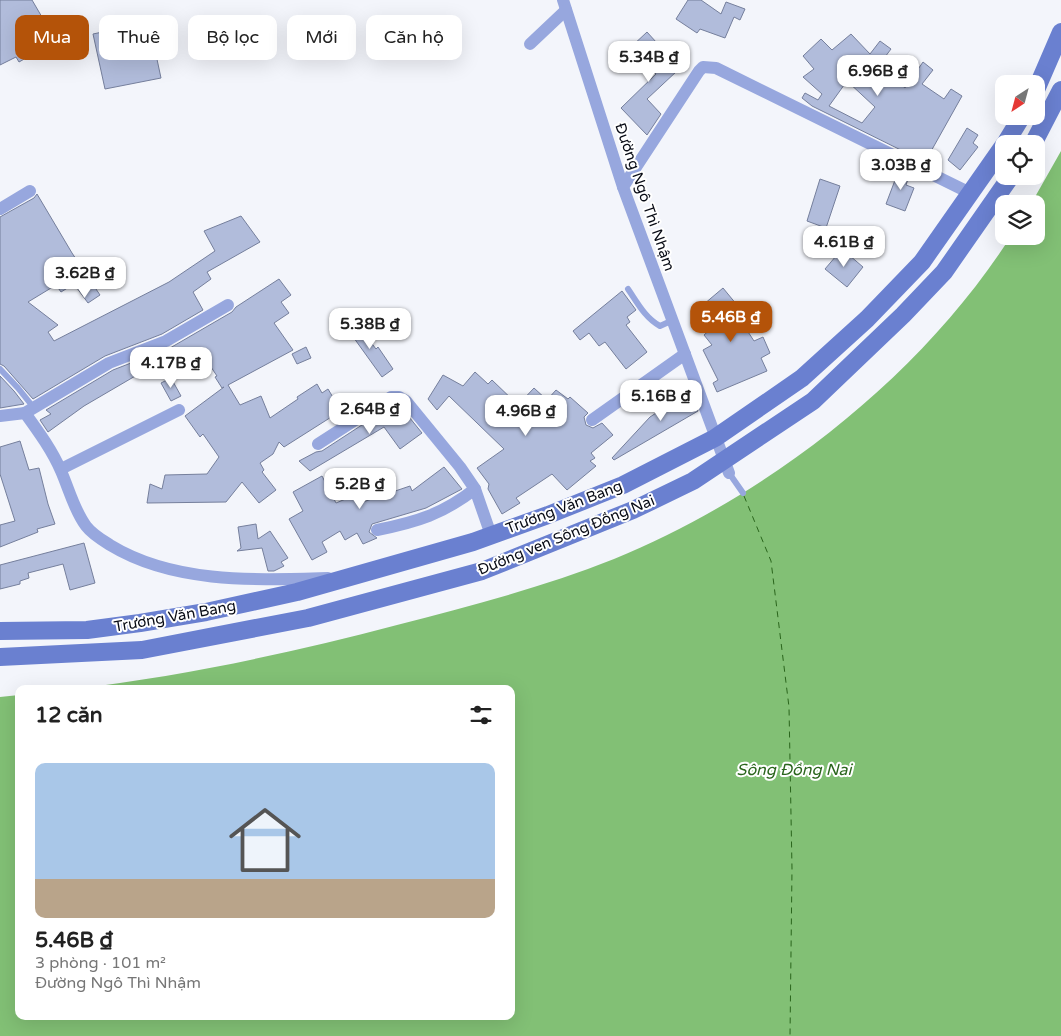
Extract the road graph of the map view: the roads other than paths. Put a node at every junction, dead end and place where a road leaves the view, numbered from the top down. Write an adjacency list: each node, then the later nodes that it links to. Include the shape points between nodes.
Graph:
1 (565, 5): 3 (street); 9 (street, Đường Ngô Thì Nhậm)
2 (1061, 32): 4 (main road)
3 (530, 44)
4 (1042, 75)
5 (1061, 90): 6 (main road)
6 (1038, 135)
7 (995, 157): 22 (main road, Trương Văn Bang, via 922,262 867,319 802,378)
8 (1005, 185): 24 (main road, Đường ven Sông Đồng Nai, via 944,272 904,315 813,401)
9 (623, 187): 10 (street, via 703,67 716,68); 15 (street, Đường Ngô Thì Nhậm)
10 (966, 190)
11 (30, 191): 12 (street)
12 (0, 208)
13 (628, 289): 15 (lane, via 648,319 660,326)
14 (228, 305): 18 (street, via 184,332 105,366)
15 (671, 321): 16 (street, Đường Ngô Thì Nhậm)
16 (685, 354): 21 (street); 22 (street, Đường Ngô Thì Nhậm)
17 (0, 369): 18 (lane)
18 (30, 410): 20 (street); 25 (street)
19 (179, 410): 25 (street)
20 (0, 416)
21 (592, 420)
22 (715, 438): 24 (street, Đường Ngô Thì Nhậm); 29 (main road, Trương Văn Bang, via 623,485)
23 (318, 444): 26 (street, via 391,397 399,396 423,420)
24 (725, 464): 27 (lane); 32 (main road, Đường ven Sông Đồng Nai, via 634,510 482,571 308,618 142,650)
25 (61, 470): 30 (street, via 87,528 128,556 154,566 179,572 261,580)
26 (475, 489): 28 (street, via 436,514); 29 (street)
27 (743, 493)
28 (377, 530)
29 (491, 535): 30 (main road, Trương Văn Bang)
30 (347, 578): 31 (main road, Trương Văn Bang, via 206,612 140,623 87,630)
31 (0, 631)
32 (0, 657)

